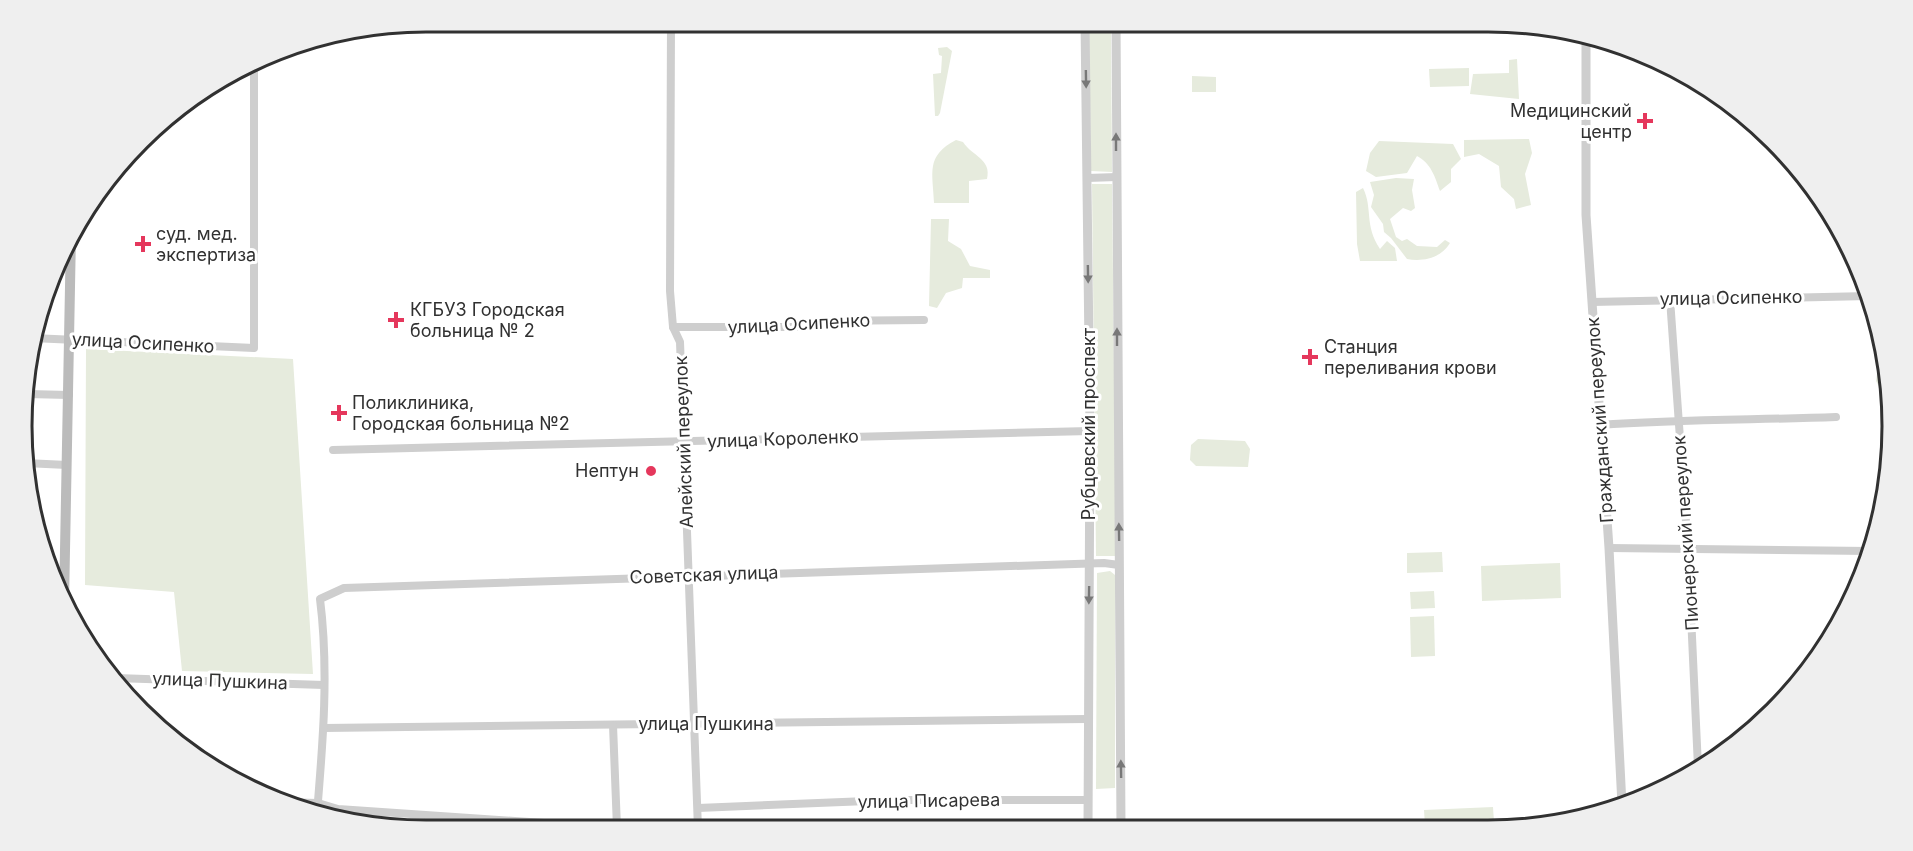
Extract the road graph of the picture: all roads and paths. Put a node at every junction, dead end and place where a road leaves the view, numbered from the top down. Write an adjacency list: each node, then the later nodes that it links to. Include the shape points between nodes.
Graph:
1 (671, 32): 13 (street, Алейский переулок)
2 (1085, 32): 7 (street, Рубцовский проспект, one-way to 7)
3 (1116, 32): 6 (street, Рубцовский проспект, one-way to 3)
4 (1586, 44): 11 (street, Гражданский переулок, via 1584,171)
5 (254, 71): 15 (street, улица Осипенко, via 254,348)
6 (1117, 177): 7 (street); 30 (street, Рубцовский проспект, one-way to 6)
7 (1087, 178): 21 (street, Рубцовский проспект, one-way to 21)
8 (71, 254): 15 (main road)
9 (1860, 296): 10 (street, улица Осипенко)
10 (1670, 299): 11 (street, улица Осипенко); 19 (street, Пионерский переулок)
11 (1592, 302): 20 (street, Гражданский переулок)
12 (924, 320): 13 (street, улица Осипенко, via 816,321 807,327)
13 (673, 327): 22 (street, Алейский переулок, via 680,342)
14 (42, 338): 15 (street, улица Осипенко)
15 (70, 339): 17 (main road)
16 (33, 394): 17 (street)
17 (69, 395): 25 (main road)
18 (1836, 417): 19 (street)
19 (1679, 419): 20 (street); 27 (street, Пионерский переулок)
20 (1600, 425): 26 (street, Гражданский переулок)
21 (1090, 431): 22 (street, улица Короленко); 29 (street, Рубцовский проспект)
22 (683, 442): 23 (street, улица Короленко); 31 (street, Алейский переулок)
23 (333, 450)
24 (33, 463): 25 (street)
25 (67, 465): 32 (main road)
26 (1609, 548): 27 (street); 40 (street, Гражданский переулок)
27 (1688, 550): 28 (street); 39 (street, Пионерский переулок)
28 (1861, 551)
29 (1089, 564): 30 (street, Советская улица); 31 (street, Советская улица); 35 (street, Рубцовский проспект, one-way to 35)
30 (1119, 565): 49 (street, Рубцовский проспект, one-way to 30)
31 (689, 575): 34 (street, Советская улица, via 344,588 320,599 325,634); 37 (street, Алейский переулок)
32 (64, 583)
33 (124, 678): 34 (street, улица Пушкина)
34 (324, 685): 38 (street)
35 (1087, 719): 37 (street, улица Пушкина); 41 (street, Рубцовский проспект)
36 (613, 725): 37 (street, улица Пушкина); 38 (street, улица Пушкина); 46 (street)
37 (696, 725): 44 (street, Алейский переулок)
38 (324, 728): 43 (street)
39 (1698, 758)
40 (1622, 796)
41 (1088, 800): 44 (street, улица Писарева, via 892,800); 48 (street, Рубцовский проспект)
42 (313, 803): 43 (street)
43 (318, 803): 45 (street, via 338,809)
44 (698, 808): 47 (street, Алейский переулок)
45 (500, 820)
46 (617, 820)
47 (698, 820)
48 (1088, 820)
49 (1121, 820)

